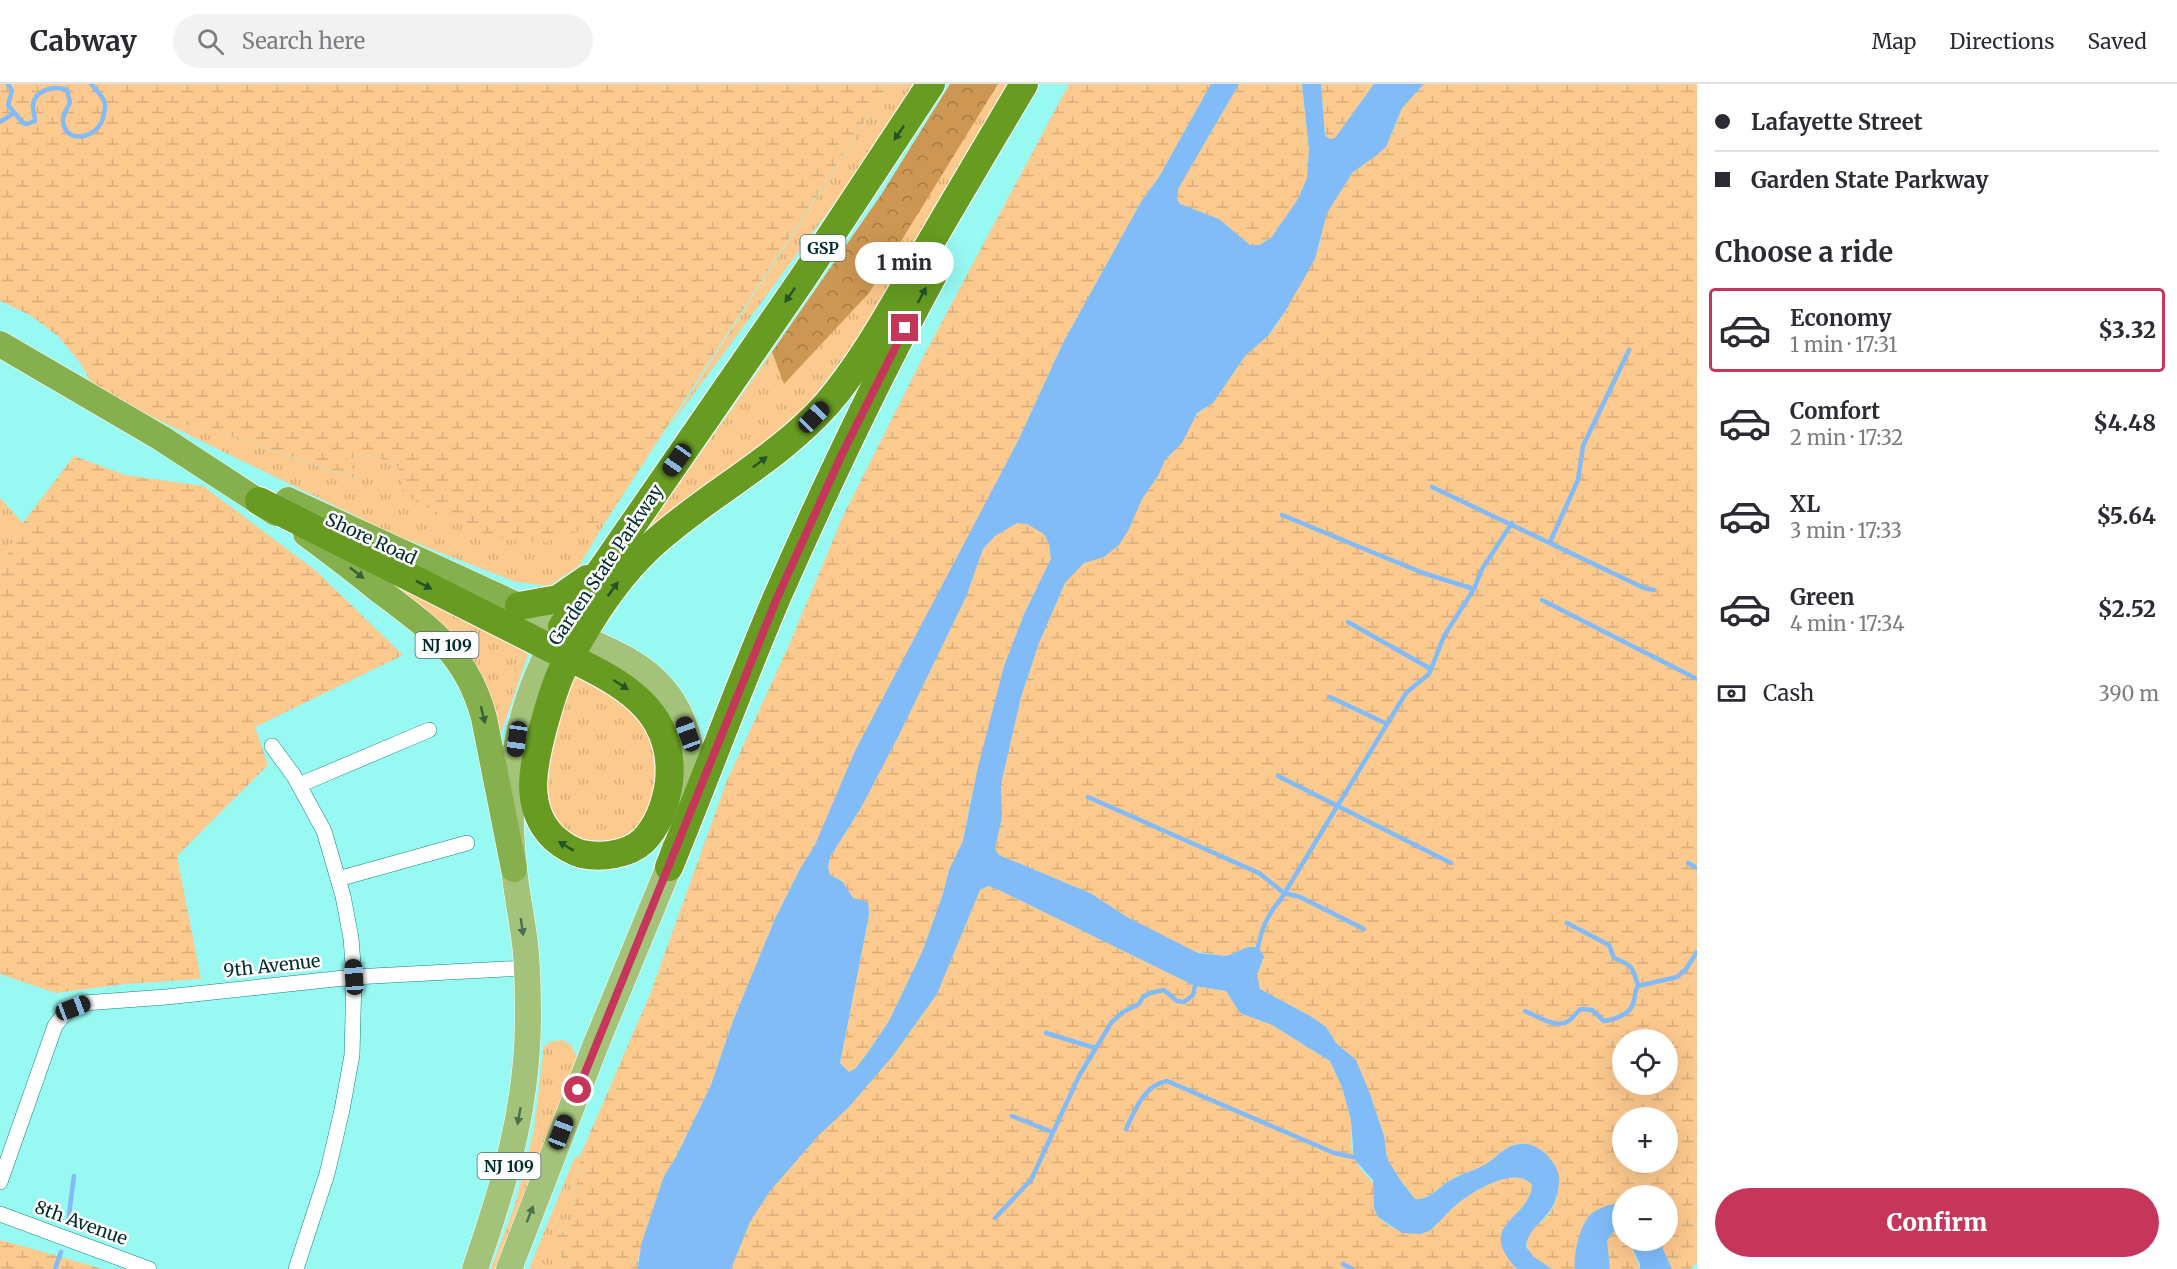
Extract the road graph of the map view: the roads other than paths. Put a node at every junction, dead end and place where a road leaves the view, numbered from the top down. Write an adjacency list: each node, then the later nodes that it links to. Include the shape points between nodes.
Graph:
1 (931, 84): 7 (highway, Garden State Parkway / GSP, one-way to 7)
2 (1024, 84): 9 (highway, one-way to 2, via 649,548 799,431 832,398 872,343)
3 (1039, 84): 14 (highway, one-way to 3, via 757,646 842,454 918,303)
4 (0, 344): 5 (highway, Shore Road / NJ 109)
5 (161, 438): 6 (highway, Shore Road / NJ 109); 8 (highway, Shore Road / NJ 109, via 335,523)
6 (260, 501): 9 (highway, one-way to 9); 15 (highway, NJ 109, one-way to 15, via 424,624 457,658 480,703)
7 (599, 571): 8 (highway, via 558,599); 9 (highway, Garden State Parkway / GSP)
8 (519, 606): 9 (main road, Shore Road / NJ 109)
9 (565, 643): 9 (highway, one-way to 9, via 634,695 657,723 666,746 669,782 660,815 643,841 613,855 593,856 569,849 544,827 535,808 532,787 539,742); 14 (main road, NJ 109, via 621,656 644,671 664,690 684,721 692,753 692,785); 15 (main road, Garden State Parkway / GSP, via 532,687 517,739 510,805)
10 (429, 730): 12 (street)
11 (272, 746): 12 (street)
12 (299, 785): 16 (street, via 324,831)
13 (467, 843): 16 (street)
14 (669, 867): 24 (main road, NJ 109, one-way to 14)
15 (514, 869): 17 (main road, NJ 109, one-way to 17)
16 (338, 879): 18 (street, via 351,938)
17 (526, 968): 18 (street, 9th Avenue); 23 (main road, NJ 109, one-way to 23, via 527,1058 519,1121 502,1190)
18 (354, 977): 19 (street, 9th Avenue, via 84,1003 73,1008 55,1026); 22 (street, via 352,1055 342,1110 327,1174)
19 (0, 1182)
20 (0, 1214): 21 (street, 8th Avenue)
21 (149, 1269)
22 (296, 1269)
23 (475, 1269)
24 (509, 1269)

